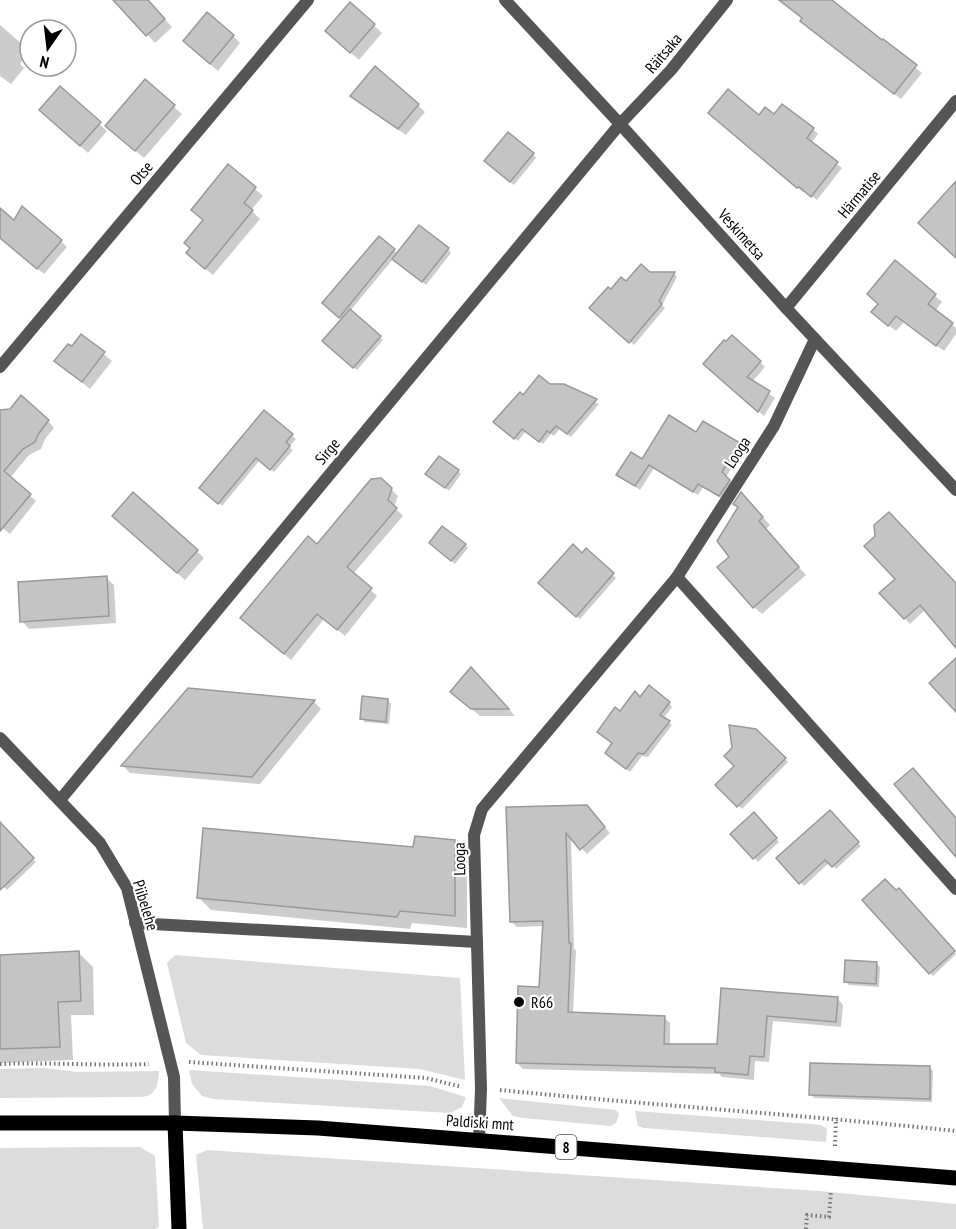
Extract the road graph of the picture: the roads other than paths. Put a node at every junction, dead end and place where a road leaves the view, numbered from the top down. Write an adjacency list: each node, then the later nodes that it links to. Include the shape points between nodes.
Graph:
1 (308, 0): 8 (street, Otse)
2 (505, 0): 5 (street, Veskimetsa)
3 (727, 0): 5 (street, Räitsaka, via 671,70)
4 (956, 101): 6 (street, Härmatise)
5 (620, 124): 6 (street, Veskimetsa); 12 (street, Sirge)
6 (786, 308): 7 (street, Veskimetsa)
7 (815, 339): 9 (street, Veskimetsa); 10 (street, Looga, via 774,426)
8 (0, 367)
9 (956, 490)
10 (677, 577): 13 (street); 15 (street, Looga, via 482,809 474,836)
11 (0, 738): 12 (street, Piibelehe)
12 (60, 800): 14 (street, Piibelehe, via 100,843 127,888)
13 (956, 889)
14 (135, 923): 15 (street); 17 (street, Piibelehe, via 174,1077)
15 (477, 942): 18 (street, Looga)
16 (0, 1123): 17 (main road, Paldiski mnt / 8)
17 (175, 1123): 18 (main road, Paldiski mnt / 8); 20 (main road)
18 (479, 1140): 19 (main road, Paldiski mnt / 8)
19 (956, 1178)
20 (179, 1229)

